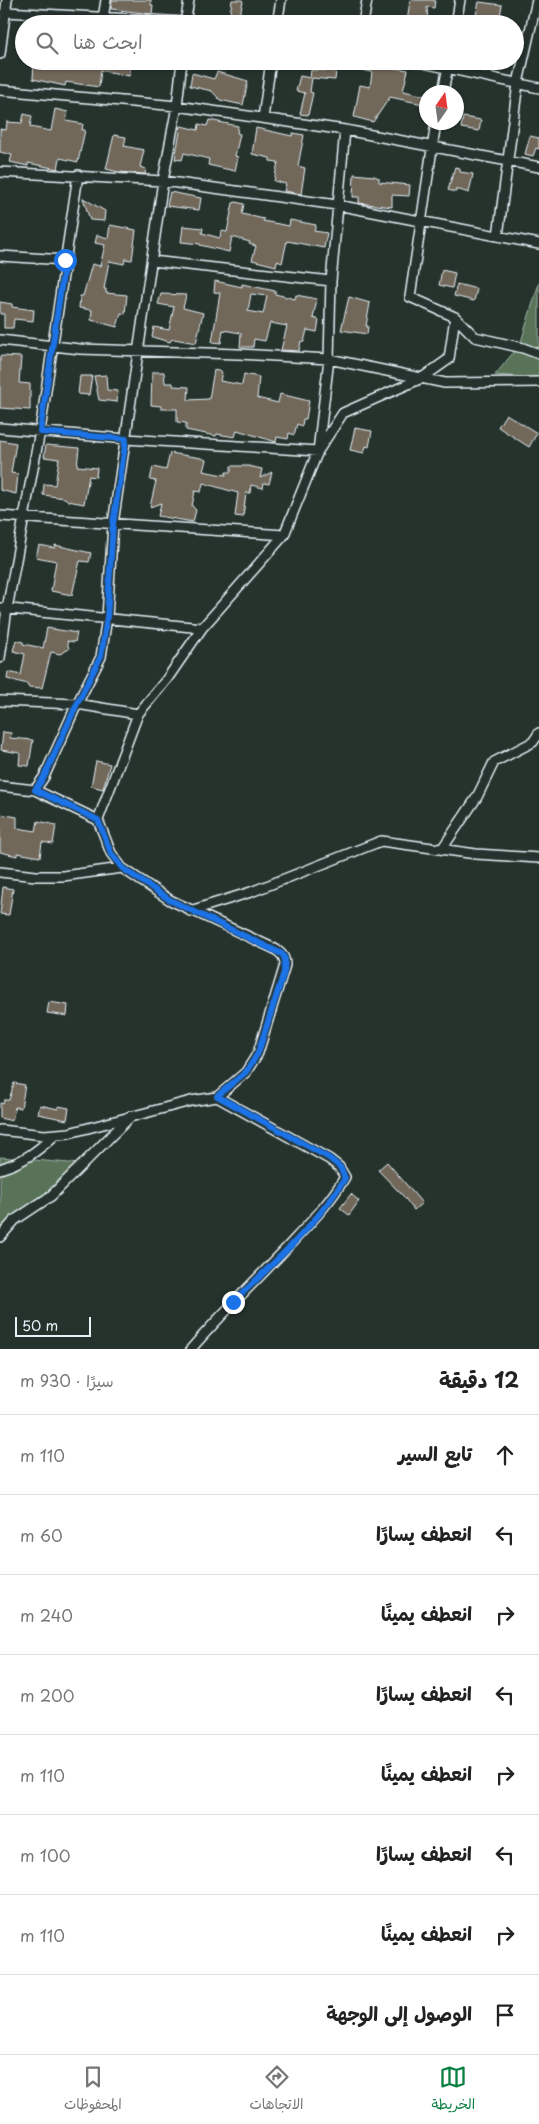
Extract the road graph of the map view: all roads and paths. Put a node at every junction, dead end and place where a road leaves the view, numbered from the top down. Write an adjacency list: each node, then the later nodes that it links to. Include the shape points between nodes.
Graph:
1 (7, 0): 8 (street)
2 (106, 0): 10 (street)
3 (189, 0): 11 (street)
4 (281, 0): 12 (street)
5 (367, 0): 13 (street)
6 (460, 0): 14 (street)
7 (537, 0): 16 (street)
8 (6, 12): 9 (street); 15 (street)
9 (54, 15)
10 (104, 15)
11 (186, 15)
12 (278, 15)
13 (364, 15)
14 (458, 15)
15 (0, 54)
16 (524, 57)
17 (181, 70): 26 (street)
18 (271, 70): 27 (street)
19 (447, 70): 23 (street)
20 (470, 70): 22 (street)
21 (521, 70): 22 (street)
22 (518, 83): 24 (street); 31 (street)
23 (444, 85)
24 (539, 88)
25 (0, 90): 26 (street)
26 (177, 106): 27 (street); 35 (street)
27 (263, 118): 28 (street)
28 (345, 130): 30 (street); 36 (street)
29 (435, 130): 30 (street)
30 (432, 145): 31 (street); 37 (street)
31 (508, 160): 32 (street); 38 (street)
32 (539, 167)
33 (0, 172): 34 (street)
34 (78, 175): 35 (street); 41 (street)
35 (163, 181): 36 (street); 42 (street)
36 (337, 205): 37 (street); 43 (street)
37 (420, 221): 38 (street); 44 (street, via 410,296)
38 (498, 236): 39 (street)
39 (539, 244)
40 (0, 256): 41 (street)
41 (65, 260): 46 (street)
42 (152, 260): 43 (street); 47 (street)
43 (331, 281): 49 (street)
44 (454, 317): 48 (street, via 475,337); 50 (street, via 449,359)
45 (0, 340): 46 (street)
46 (53, 346): 47 (street); 53 (street)
47 (138, 351): 49 (street); 54 (street)
48 (539, 354)
49 (329, 359): 50 (street); 55 (street)
50 (422, 378): 51 (street, via 445,383); 55 (street, via 344,413)
51 (539, 382)
52 (0, 428): 53 (street)
53 (40, 432): 54 (street); 57 (street)
54 (126, 439): 55 (street); 58 (street)
55 (318, 451): 59 (street)
56 (0, 516): 57 (street)
57 (24, 518): 58 (street); 60 (street)
58 (113, 524): 59 (street); 61 (street)
59 (284, 535): 62 (street)
60 (3, 608): 61 (street); 63 (street)
61 (107, 617): 62 (street); 65 (street, via 101,656)
62 (202, 628): 66 (street, via 168,679)
63 (0, 658)
64 (0, 701): 65 (street)
65 (77, 704): 66 (street); 69 (street)
66 (138, 714): 70 (street)
67 (539, 733): 71 (street, via 533,742 494,762 476,797)
68 (0, 786): 69 (street)
69 (35, 790): 70 (street)
70 (98, 820): 73 (street, via 111,853)
71 (442, 849): 72 (street); 75 (street, via 381,841 251,892)
72 (539, 858)
73 (122, 868): 74 (street, via 63,876); 75 (street)
74 (0, 872)
75 (190, 911): 76 (street, via 275,950 285,959 284,972 258,1053 246,1072)
76 (217, 1096): 77 (street); 82 (street, via 329,1158 340,1167 345,1178 323,1209)
77 (132, 1116): 79 (street); 81 (street, via 51,1196 15,1220)
78 (0, 1130): 79 (street)
79 (55, 1135): 80 (street, via 33,1155)
80 (0, 1169)
81 (0, 1237)
82 (191, 1349)

